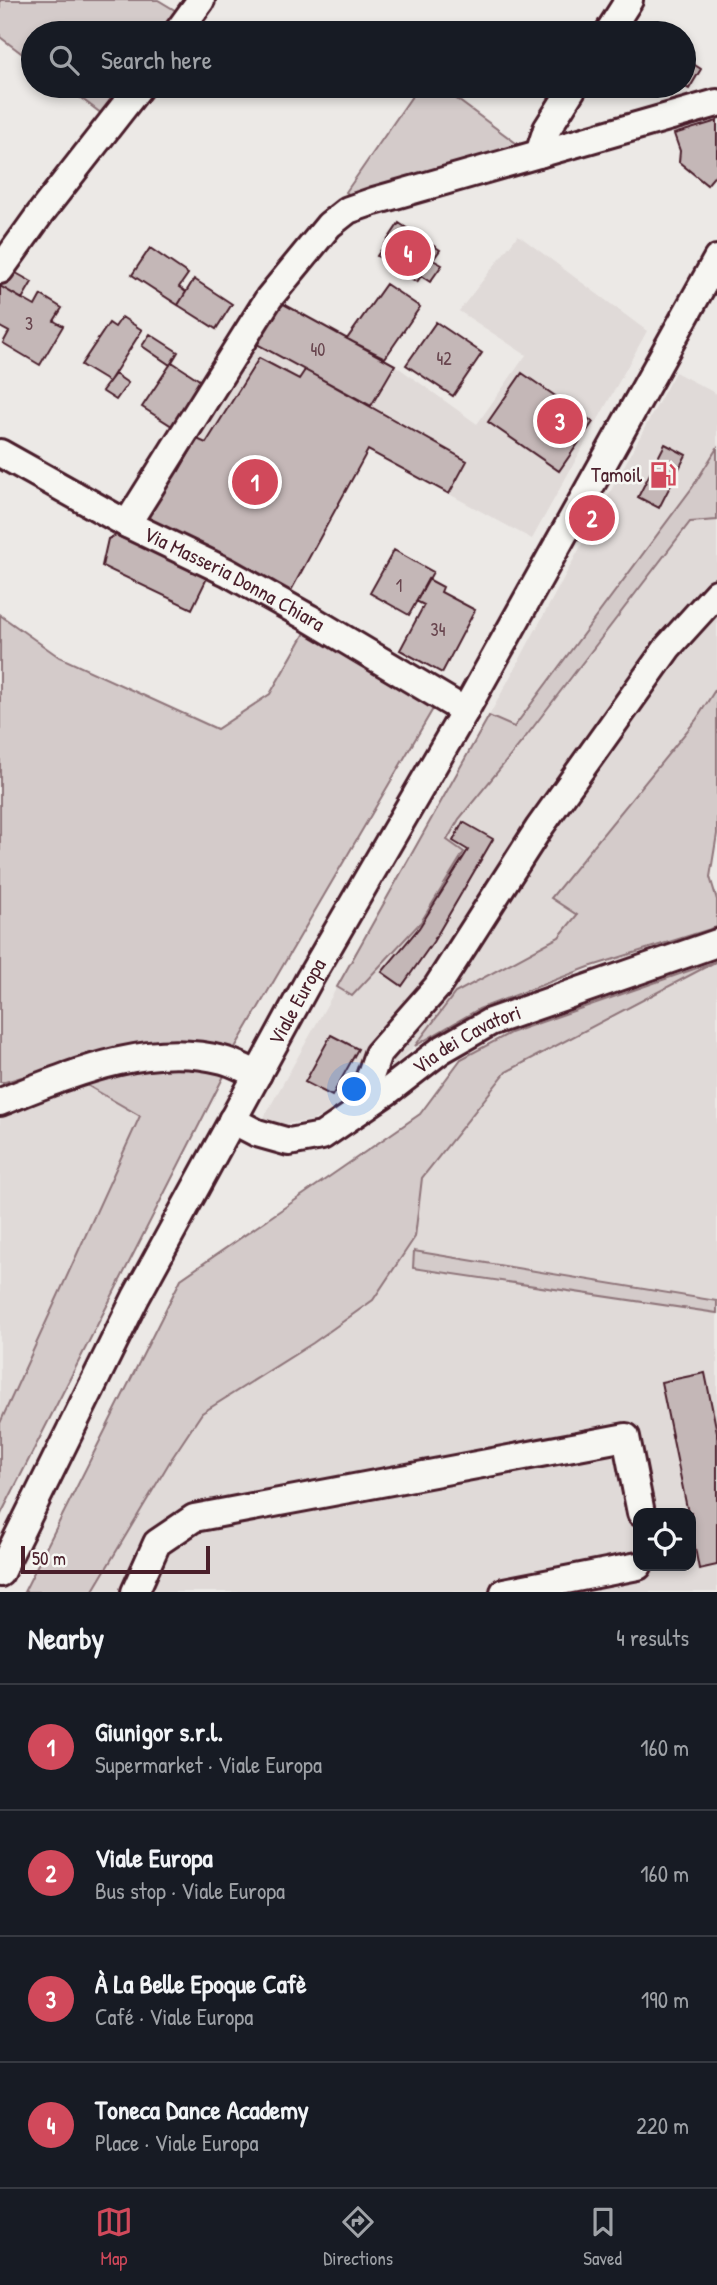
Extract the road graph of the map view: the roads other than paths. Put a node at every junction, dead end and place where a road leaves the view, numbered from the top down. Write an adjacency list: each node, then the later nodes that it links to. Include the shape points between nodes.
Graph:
1 (201, 0): 3 (street)
2 (629, 0): 4 (street)
3 (186, 21)
4 (616, 21)
5 (131, 98): 10 (street)
6 (566, 98): 8 (street, via 547,129)
7 (717, 103): 8 (street)
8 (539, 153): 12 (street, via 374,201 348,210 329,225 269,298)
9 (717, 259): 14 (street, Viale Europa)
10 (0, 271)
11 (0, 453): 12 (street, Via Masseria Donna Chiara)
12 (127, 524): 14 (street, Via Masseria Donna Chiara, via 239,579)
13 (717, 593): 18 (street, via 668,646 539,828 437,987 378,1054)
14 (465, 711): 16 (street, Viale Europa)
15 (717, 943): 18 (street, Via dei Cavatori, via 490,1022 441,1050)
16 (257, 1074): 17 (street, via 223,1060 159,1054 102,1065); 19 (street, Viale Europa)
17 (0, 1102)
18 (358, 1111): 19 (street, Via dei Cavatori, via 322,1136 289,1142)
19 (232, 1120): 22 (street, Viale Europa, via 136,1297)
20 (640, 1508): 23 (street, via 626,1437 194,1518 157,1543)
21 (633, 1567): 24 (street)
22 (0, 1573)
23 (135, 1592)
24 (504, 1592)

